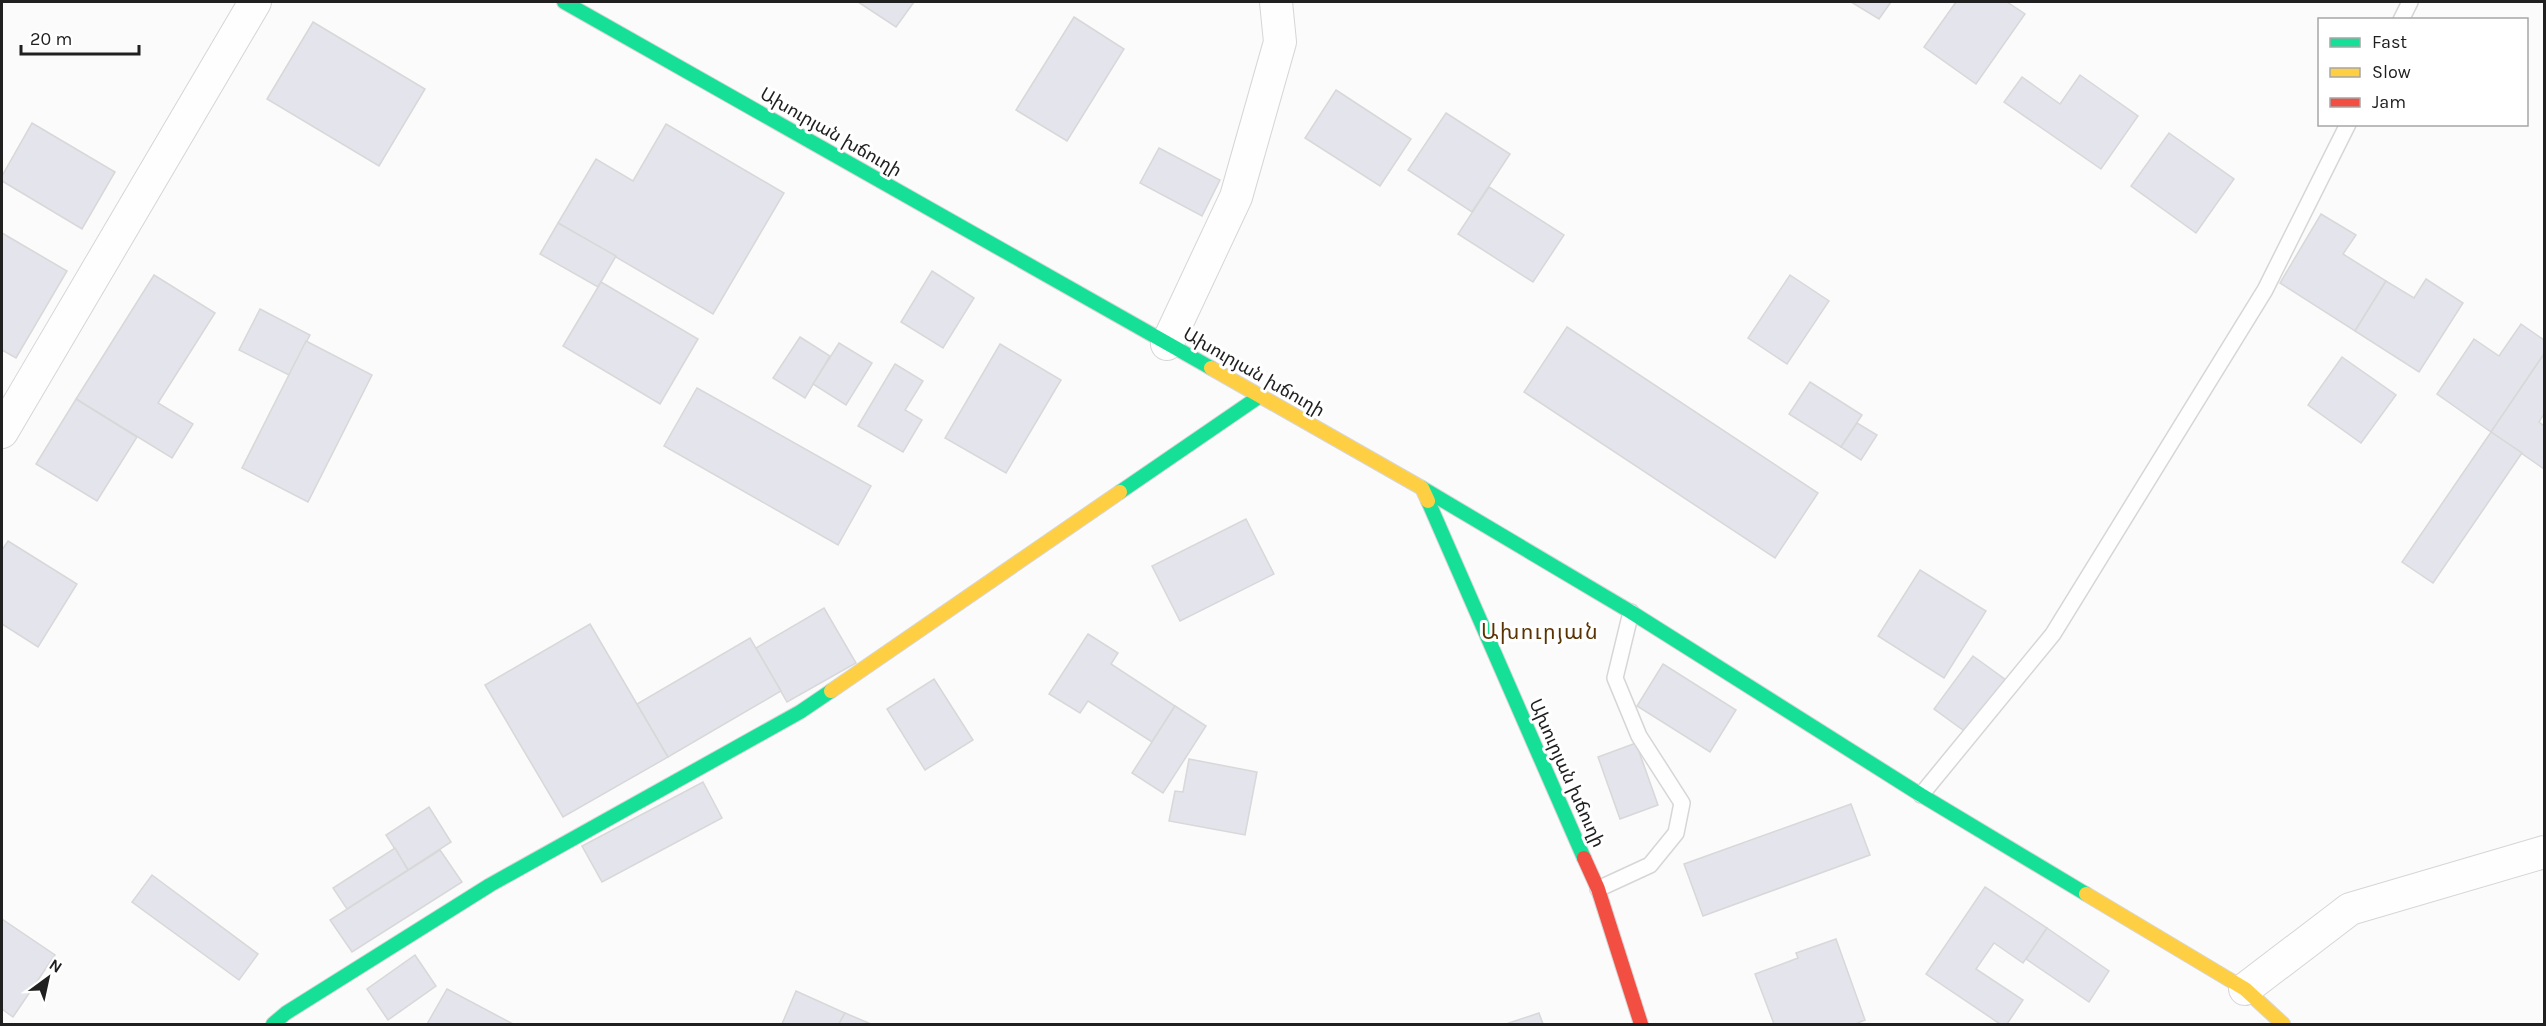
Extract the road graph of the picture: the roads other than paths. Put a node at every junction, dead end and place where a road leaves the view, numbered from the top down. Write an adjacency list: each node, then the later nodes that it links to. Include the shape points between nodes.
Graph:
1 (255, 2): 9 (street)
2 (564, 2): 7 (street, Ախուրյան խճուղի)
3 (1276, 2): 7 (street, via 1280,42 1236,197)
4 (2410, 2): 5 (lane)
5 (2402, 18)
6 (2347, 126): 12 (lane, via 2265,290 2053,634)
7 (1167, 344): 8 (street, Ախուրյան խճուղի)
8 (1260, 396): 10 (street, Ախուրյան խճուղի); 16 (street, via 800,712 490,885)
9 (2, 432)
10 (1422, 488): 11 (street); 14 (street, Ախուրյան խճուղի)
11 (1631, 612): 12 (street); 14 (lane, via 1615,678 1639,736 1682,803 1677,833 1650,864)
12 (1921, 795): 15 (street)
13 (2544, 852): 15 (street, via 2350,909)
14 (1598, 889): 17 (street, Ախուրյան խճուղի)
15 (2245, 989): 18 (street)
16 (273, 1024)
17 (1641, 1024)
18 (2283, 1024)

